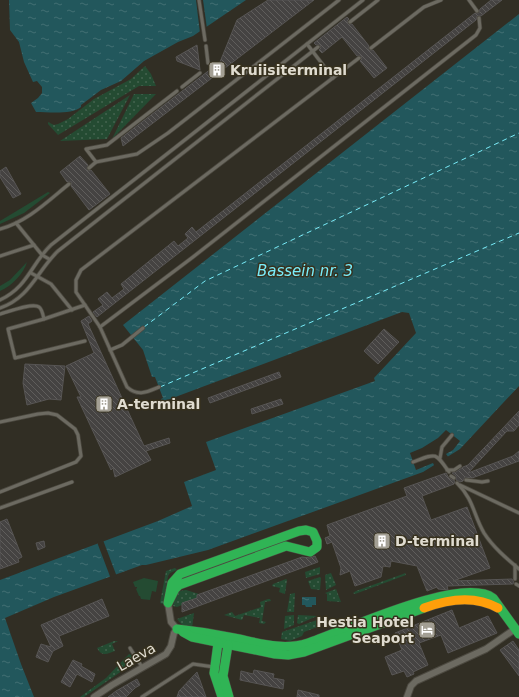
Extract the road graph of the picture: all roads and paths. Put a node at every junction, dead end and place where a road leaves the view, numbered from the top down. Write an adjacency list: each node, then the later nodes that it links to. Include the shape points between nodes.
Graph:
1 (199, 0): 10 (lane)
2 (339, 0): 22 (lane, via 143,150 137,154)
3 (363, 0): 11 (lane)
4 (378, 0): 9 (lane)
5 (441, 0): 14 (lane, via 424,7)
6 (469, 0): 7 (lane)
7 (477, 11)
8 (479, 18): 39 (lane, via 481,23 476,35)
9 (350, 22)
10 (205, 40)
11 (307, 44): 15 (lane); 28 (lane)
12 (206, 46): 17 (lane)
13 (318, 48): 15 (lane)
14 (371, 48)
15 (313, 51): 19 (lane); 30 (lane)
16 (359, 58): 19 (lane)
17 (208, 63)
18 (200, 73): 20 (lane)
19 (333, 78): 34 (lane, via 81,270 75,286)
20 (182, 87)
21 (177, 91): 22 (lane, via 107,145 86,149)
22 (96, 162): 23 (lane)
23 (89, 168)
24 (69, 184): 25 (lane)
25 (16, 223): 26 (lane); 27 (lane)
26 (0, 229)
27 (34, 244): 28 (lane); 29 (lane)
28 (42, 254): 30 (lane); 31 (lane)
29 (0, 256)
30 (49, 259): 32 (lane)
31 (31, 273): 32 (lane); 33 (lane, via 12,294)
32 (38, 276): 35 (lane, via 18,299); 36 (lane, via 51,284)
33 (0, 300)
34 (85, 305): 36 (lane); 39 (lane)
35 (0, 308)
36 (72, 310): 38 (lane)
37 (0, 314): 38 (lane, via 33,305 39,306)
38 (44, 319): 41 (lane, via 8,330 15,358)
39 (100, 327): 42 (lane)
40 (143, 328): 42 (lane, via 122,345)
41 (85, 341)
42 (110, 350): 43 (lane, via 127,386 132,391 146,392)
43 (159, 387)
44 (0, 422): 53 (lane, via 48,413 57,416 75,429 81,456 79,460)
45 (452, 435): 46 (lane, via 442,447)
46 (440, 458): 47 (lane, via 430,456); 48 (lane, via 447,470 451,471)
47 (413, 462)
48 (460, 466)
49 (56, 470): 53 (lane)
50 (466, 480): 51 (lane)
51 (488, 481)
52 (72, 482): 54 (lane)
53 (0, 492)
54 (0, 508)
55 (519, 513): 56 (lane, via 458,484 470,498 485,534)
56 (514, 565): 57 (lane); 58 (lane)
57 (519, 569)
58 (515, 578)
59 (168, 603): 59 (street, via 179,585 286,546 310,552 318,545 315,535 311,531 299,531 180,574 172,581); 63 (street, via 170,622)
60 (419, 603): 61 (street, via 456,594 477,593 490,596); 62 (street); 66 (street, via 299,646)
61 (502, 611): 62 (street, via 483,600 461,600); 64 (street)
62 (412, 612): 67 (street, via 294,654 275,654)
63 (177, 629): 65 (street, via 194,631); 70 (street, Laeva, via 166,654)
64 (517, 632): 76 (street, via 416,681 409,688)
65 (224, 641): 66 (street); 67 (street); 69 (street); 71 (street)
66 (266, 644): 67 (lane, via 260,647)
67 (246, 647)
68 (130, 648): 70 (lane)
69 (224, 665): 71 (lane); 75 (street, via 222,676)
70 (142, 667): 72 (street, Laeva)
71 (214, 667): 73 (lane, via 193,664); 74 (street)
72 (94, 697)
73 (142, 697)
74 (222, 697)
75 (229, 697)
76 (407, 697)

